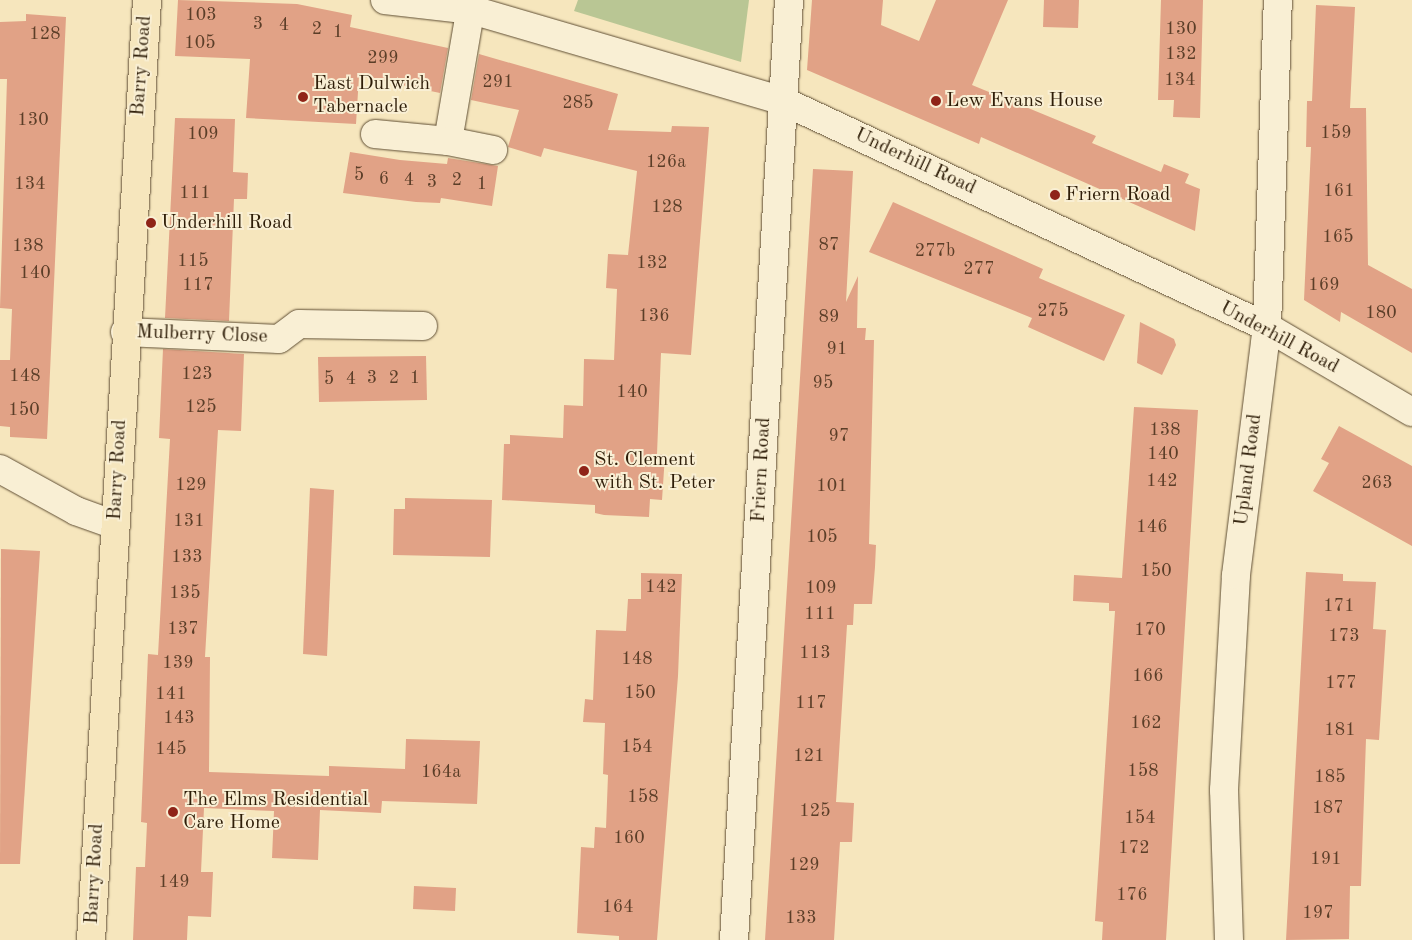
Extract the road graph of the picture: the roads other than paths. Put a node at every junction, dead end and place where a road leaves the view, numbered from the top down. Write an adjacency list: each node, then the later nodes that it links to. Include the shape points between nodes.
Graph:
1 (147, 0): 12 (main road, Barry Road)
2 (385, 0): 5 (street, Underhill Road)
3 (789, 0): 6 (street, Friern Road)
4 (1278, 0): 11 (street, Upland Road)
5 (472, 5): 6 (street, Underhill Road); 8 (street, via 456,73)
6 (783, 101): 11 (street, Underhill Road); 17 (street, Friern Road)
7 (376, 134): 8 (street)
8 (448, 141): 9 (street)
9 (493, 150)
10 (423, 326): 12 (street, Mulberry Close, via 299,324 279,339)
11 (1267, 327): 13 (street, Underhill Road); 18 (street, Upland Road, via 1236,584 1224,790)
12 (125, 332): 15 (main road, Barry Road)
13 (1412, 412)
14 (0, 469): 15 (street, via 76,512)
15 (115, 524): 16 (main road, Barry Road)
16 (91, 940)
17 (734, 940)
18 (1229, 940)

